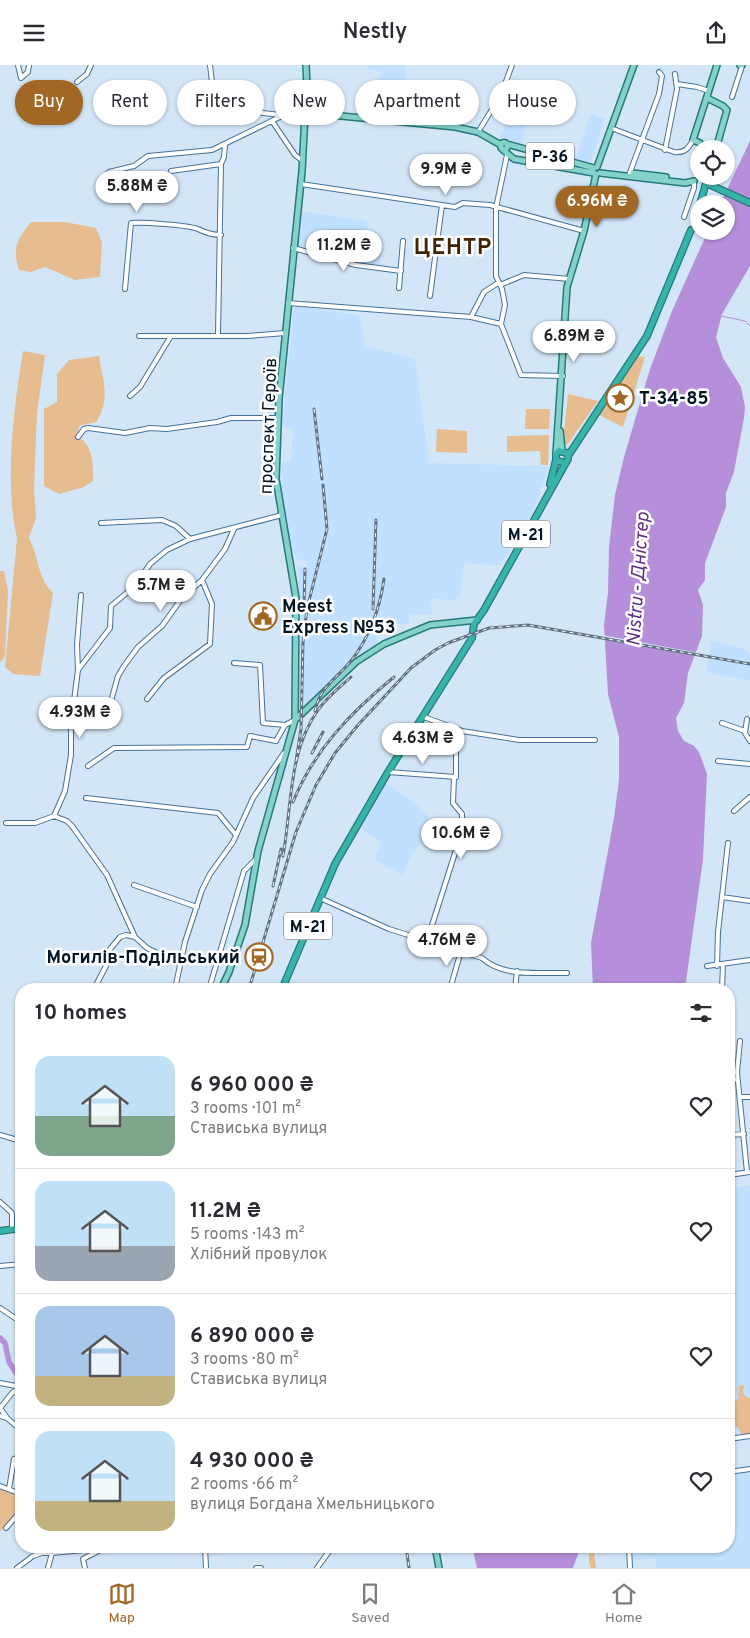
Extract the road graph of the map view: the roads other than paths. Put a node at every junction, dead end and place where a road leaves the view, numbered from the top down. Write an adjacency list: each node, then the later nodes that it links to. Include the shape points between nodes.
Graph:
1 (18, 65): 2 (street, via 21,78)
2 (29, 65)
3 (91, 65): 12 (street)
4 (210, 65): 19 (street, via 216,95 246,111)
5 (304, 65): 13 (main road, проспект Героїв); 14 (main road, проспект Героїв)
6 (512, 65): 24 (street, via 502,95)
7 (634, 65): 23 (main road)
8 (717, 65): 16 (main road)
9 (741, 65): 17 (street)
10 (660, 72): 27 (street, via 660,94)
11 (675, 74): 15 (street)
12 (80, 80)
13 (304, 80)
14 (305, 80)
15 (677, 83): 16 (street); 31 (street)
16 (709, 91): 18 (main road)
17 (732, 97)
18 (707, 98): 25 (main road); 26 (main road, via 726,107)
19 (274, 114)
20 (345, 117): 24 (main road, Р-36, via 432,123)
21 (272, 121): 28 (street); 33 (street, via 295,155)
22 (306, 125): 33 (main road, проспект Героїв)
23 (611, 128): 27 (street); 36 (main road)
24 (478, 132): 30 (main road, Р-36)
25 (693, 140)
26 (719, 140)
27 (642, 141): 31 (street); 38 (street)
28 (225, 145): 34 (street); 37 (street, via 212,150 148,156 134,166)
29 (690, 145): 31 (street, via 681,153)
30 (501, 147): 32 (main road, Р-36); 36 (main road, Р-36, via 503,142)
31 (665, 150)
32 (507, 155): 36 (main road, Р-36, via 514,159); 45 (street)
33 (303, 161): 40 (main road, проспект Героїв)
34 (221, 164): 35 (street); 48 (street)
35 (171, 171)
36 (597, 171): 38 (main road, Р-36); 47 (main road); 53 (main road, via 586,232)
37 (109, 172)
38 (629, 174): 39 (main road, Р-36)
39 (690, 182)
40 (300, 184): 44 (street); 51 (main road, проспект Героїв)
41 (694, 185): 46 (street)
42 (714, 185): 43 (highway)
43 (750, 203)
44 (442, 205): 45 (street, via 455,207 463,203); 57 (street)
45 (496, 208): 47 (street); 54 (street, via 496,276)
46 (684, 217)
47 (584, 231): 53 (main road)
48 (221, 235): 56 (street, via 197,229 131,223); 62 (street)
49 (690, 235): 69 (highway, М-21, via 647,336)
50 (403, 241): 52 (street)
51 (293, 248): 52 (street, via 356,265); 58 (main road, проспект Героїв)
52 (400, 271): 55 (street)
53 (569, 279): 54 (street, via 524,275); 65 (main road)
54 (499, 284): 59 (street, via 484,292); 60 (street, via 505,305)
55 (399, 288)
56 (125, 289)
57 (430, 297)
58 (288, 303): 59 (street); 61 (main road, проспект Героїв)
59 (471, 317): 60 (street)
60 (501, 324): 65 (street, via 521,375)
61 (286, 333): 62 (street); 67 (main road, проспект Героїв)
62 (218, 335): 64 (street)
63 (139, 336): 64 (street)
64 (171, 336): 66 (street, via 140,387)
65 (562, 376): 70 (main road); 72 (main road)
66 (130, 396)
67 (278, 418): 68 (street, via 231,418 125,433 88,428); 75 (main road, проспект Героїв, via 276,479)
68 (78, 437)
69 (576, 443): 70 (highway, М-21); 71 (highway, М-21)
70 (562, 451): 71 (highway); 72 (highway, М-21)
71 (568, 456): 73 (highway, М-21)
72 (556, 457): 73 (highway); 74 (highway, М-21)
73 (564, 463): 74 (highway, М-21)
74 (546, 496): 81 (highway, М-21)
75 (282, 515): 77 (street); 90 (main road, проспект Героїв, via 296,598)
76 (100, 523): 78 (street, via 162,520 176,526)
77 (234, 529): 78 (street); 79 (street, via 225,549)
78 (190, 539): 85 (street, via 167,550 150,564 134,587 111,606 110,628)
79 (202, 581): 86 (street, via 212,604 210,644 164,678); 87 (street, via 182,598 162,626 138,647 118,676 111,701)
80 (81, 595): 85 (street)
81 (481, 614): 82 (main road); 83 (highway, М-21)
82 (462, 622): 83 (main road); 83 (main road); 90 (main road, via 430,625 384,644 356,662)
83 (475, 625): 88 (highway, М-21, via 472,638)
84 (234, 663): 92 (street, via 260,665 263,723)
85 (78, 670): 108 (street, via 65,791)
86 (147, 699)
87 (105, 706)
88 (424, 717): 93 (street); 101 (highway, М-21)
89 (747, 719): 94 (street)
90 (295, 720): 92 (street); 97 (main road)
91 (722, 723): 94 (street)
92 (285, 725): 100 (street, via 276,741 250,736 247,747 114,748)
93 (460, 730): 95 (street, via 518,740); 103 (street)
94 (744, 731): 96 (street)
95 (596, 740)
96 (750, 741)
97 (284, 753): 102 (street); 104 (main road)
98 (718, 761): 99 (street)
99 (750, 764)
100 (88, 766)
101 (388, 772): 103 (street); 115 (highway, М-21, via 334,864)
102 (268, 777): 104 (street); 110 (street, via 253,798)
103 (455, 777): 119 (street, via 453,803 462,814 462,831)
104 (277, 781): 112 (main road)
105 (750, 797): 107 (street)
106 (86, 798): 110 (street, via 218,813)
107 (734, 811)
108 (54, 816): 109 (street, via 35,823); 118 (street, via 72,826 103,869)
109 (6, 823)
110 (236, 835): 117 (street, via 210,873)
111 (728, 843): 114 (street)
112 (257, 858): 130 (street, via 244,871); 131 (main road, via 236,954)
113 (134, 885): 117 (street)
114 (722, 897): 116 (street); 125 (street)
115 (320, 898): 119 (street, via 389,929); 132 (highway, М-21)
116 (750, 901)
117 (197, 907): 122 (street)
118 (135, 937): 122 (street, via 147,948); 128 (street, via 120,937 107,953 106,966)
119 (427, 941): 120 (street)
120 (462, 951): 126 (street, via 504,971); 133 (street)
121 (750, 960): 124 (street)
122 (180, 964): 129 (street)
123 (706, 965): 125 (street)
124 (723, 965): 125 (street); 135 (street)
125 (717, 966)
126 (517, 971): 127 (street); 134 (street)
127 (567, 973)
128 (97, 983)
129 (176, 983)
130 (211, 983)
131 (223, 983)
132 (285, 983)
133 (452, 983)
134 (515, 983)
135 (722, 983)
136 (740, 1041): 137 (street)
137 (737, 1080): 138 (street)
138 (741, 1097): 139 (street); 140 (street)
139 (750, 1097)
140 (744, 1134): 142 (street); 144 (street)
141 (0, 1135): 143 (street)
142 (735, 1135)
143 (15, 1139)
144 (748, 1172): 145 (street)
145 (735, 1174)
146 (0, 1202): 147 (street, via 12,1213)
147 (12, 1229): 148 (highway); 149 (highway)
148 (15, 1229)
149 (0, 1231)
150 (15, 1265): 151 (street)
151 (0, 1266)
152 (0, 1308): 153 (street)
153 (15, 1318)
154 (0, 1383): 155 (street)
155 (15, 1386)
156 (15, 1391): 157 (street)
157 (0, 1407): 159 (street)
158 (0, 1416): 159 (street)
159 (7, 1418): 160 (street)
160 (15, 1425)
161 (750, 1436): 162 (street)
162 (735, 1438)
163 (15, 1459): 167 (street)
164 (750, 1469): 165 (street)
165 (735, 1470)
166 (0, 1486): 167 (street)
167 (9, 1489): 168 (street)
168 (15, 1492)
169 (15, 1518): 170 (street)
170 (6, 1528)
171 (42, 1553): 172 (street); 178 (street)
172 (52, 1553): 179 (street)
173 (94, 1553): 180 (street, via 83,1559)
174 (205, 1553): 181 (street)
175 (328, 1553): 184 (street)
176 (436, 1553): 185 (main road)
177 (629, 1553): 186 (street)
178 (17, 1568)
179 (48, 1568)
180 (85, 1568)
181 (206, 1568)
182 (256, 1568): 183 (street)
183 (261, 1568)
184 (317, 1568)
185 (439, 1568)
186 (630, 1568)

